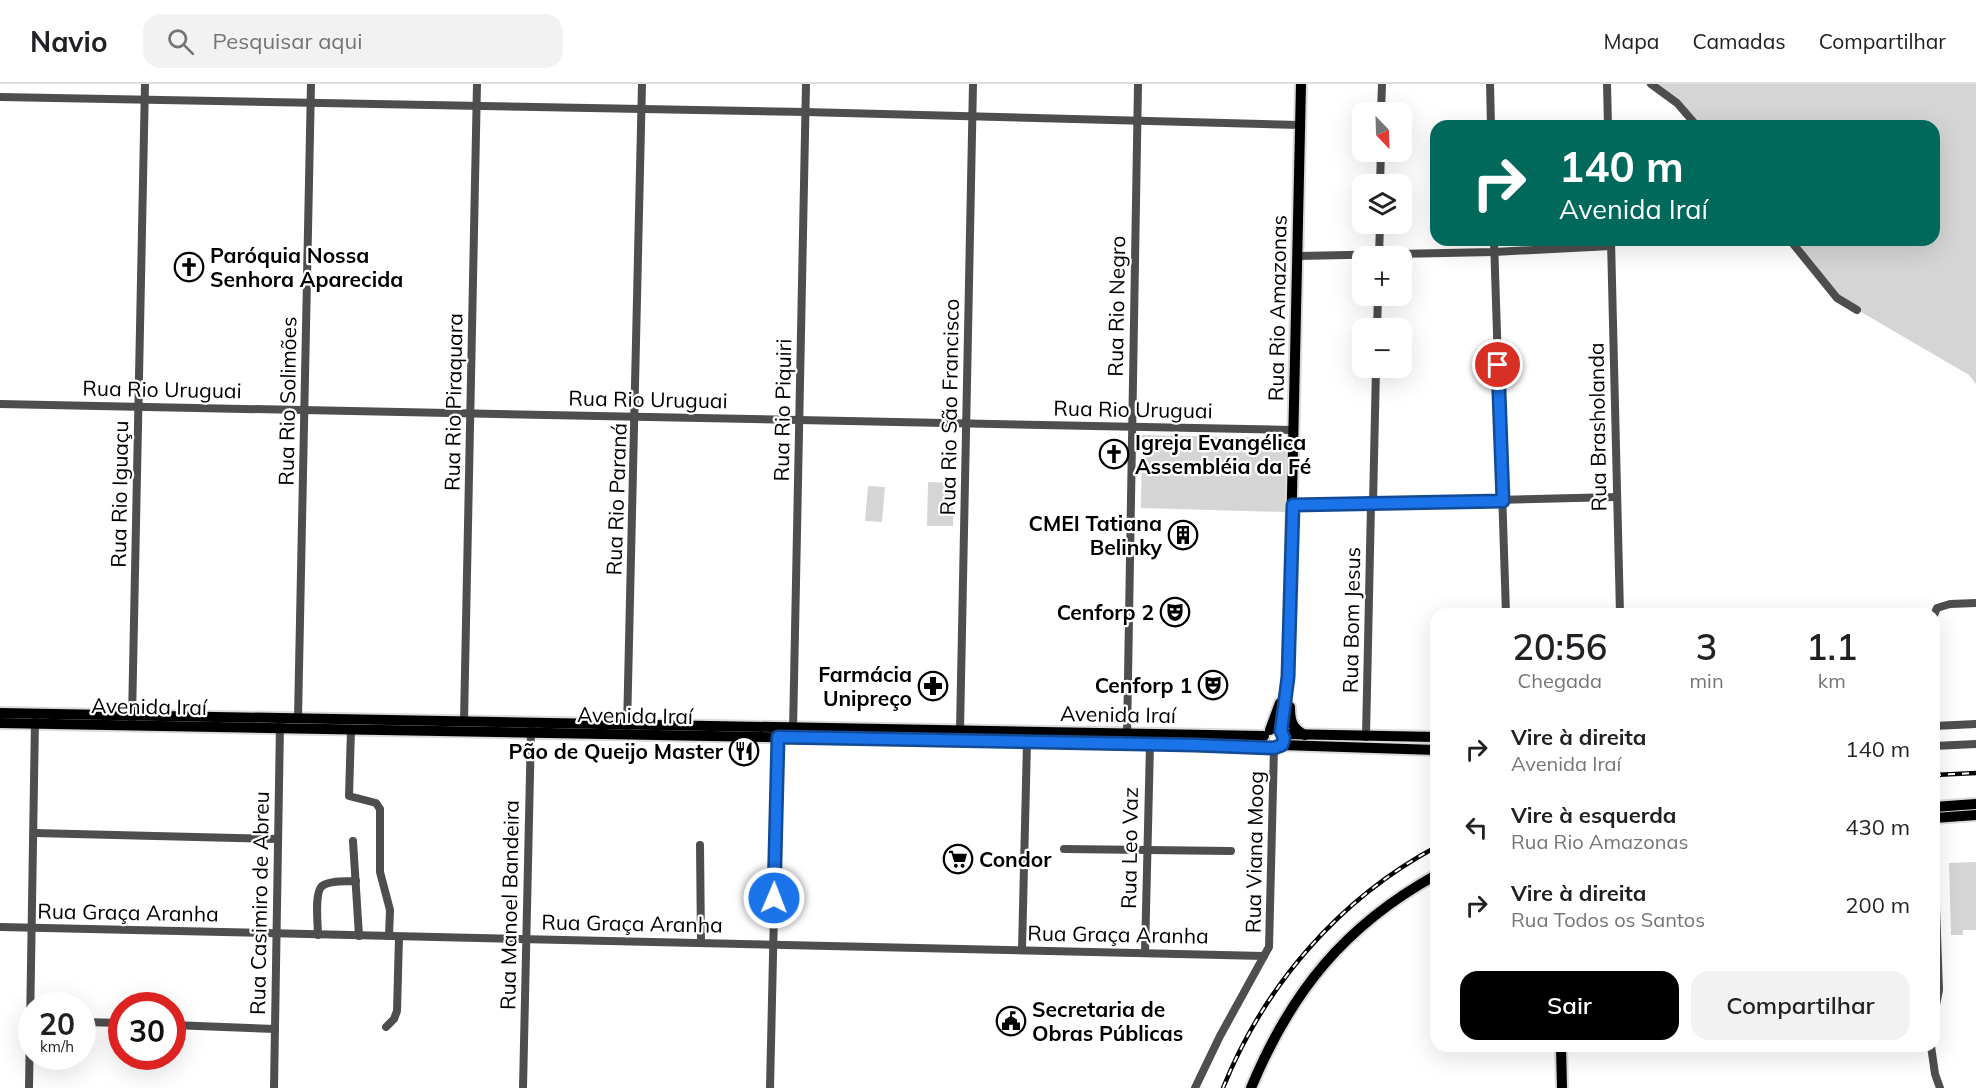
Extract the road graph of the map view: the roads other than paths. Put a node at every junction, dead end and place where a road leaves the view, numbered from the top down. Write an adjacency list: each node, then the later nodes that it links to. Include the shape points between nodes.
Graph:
1 (145, 84): 14 (street, Rua Rio Iguaçu)
2 (311, 84): 16 (street, Rua Rio Solimões)
3 (477, 84): 17 (street, Rua Rio Piraquara)
4 (642, 84): 18 (street, Rua Rio Paraná)
5 (806, 84): 19 (street, Rua Rio Piquiri)
6 (973, 84): 20 (street, Rua Rio São Francisco)
7 (1138, 84): 21 (street, Rua Rio Negro)
8 (1301, 84): 25 (main road, Rua Rio Amazonas)
9 (1382, 84): 15 (street)
10 (1490, 84): 22 (street)
11 (1607, 84): 23 (street)
12 (1651, 84): 24 (street, via 1677,103)
13 (0, 97): 14 (street)
14 (145, 99): 16 (street); 37 (street, Rua Rio Iguaçu)
15 (1381, 102)
16 (310, 103): 17 (street); 38 (street, Rua Rio Solimões)
17 (477, 107): 18 (street); 39 (street, Rua Rio Piraquara)
18 (642, 110): 19 (street); 40 (street, Rua Rio Paraná)
19 (805, 112): 20 (street); 41 (street, Rua Rio Piquiri)
20 (972, 116): 21 (street); 42 (street, Rua Rio São Francisco)
21 (1137, 119): 25 (street); 43 (street, Rua Rio Negro)
22 (1491, 120)
23 (1608, 120)
24 (1691, 120)
25 (1300, 125): 32 (main road, Rua Rio Amazonas)
26 (1494, 246): 30 (street)
27 (1572, 246): 30 (street)
28 (1611, 246): 45 (street, Rua Brasholanda)
29 (1795, 246): 34 (street, via 1837,298)
30 (1494, 252): 31 (street); 46 (street)
31 (1412, 255)
32 (1298, 256): 33 (street); 44 (main road, Rua Rio Amazonas)
33 (1352, 256)
34 (1857, 310)
35 (1376, 378): 47 (street, Rua Bom Jesus)
36 (0, 404): 37 (street, Rua Rio Uruguai)
37 (139, 407): 38 (street, Rua Rio Uruguai); 57 (street, Rua Rio Iguaçu)
38 (304, 410): 39 (street, Rua Rio Uruguai); 55 (street, Rua Rio Solimões)
39 (470, 412): 40 (street, Rua Rio Uruguai); 58 (street, Rua Rio Piraquara)
40 (636, 417): 41 (street, Rua Rio Uruguai); 66 (street, Rua Rio Paraná)
41 (800, 420): 42 (street, Rua Rio Uruguai); 69 (street, Rua Rio Piquiri)
42 (966, 423): 43 (street, Rua Rio Uruguai); 68 (street, Rua Rio São Francisco)
43 (1132, 427): 44 (street, Rua Rio Uruguai); 75 (street, Rua Rio Negro)
44 (1294, 430): 48 (main road, Rua Rio Amazonas)
45 (1617, 497): 46 (street); 51 (street, Rua Brasholanda)
46 (1503, 501): 47 (street); 50 (street)
47 (1372, 504): 48 (street); 73 (street, Rua Bom Jesus)
48 (1293, 505): 53 (main road, Rua Rio Amazonas)
49 (1976, 603): 52 (street)
50 (1506, 608)
51 (1620, 608)
52 (1937, 608)
53 (1288, 677): 71 (main road, via 1292,725); 76 (main road, Rua Rio Amazonas)
54 (0, 713): 56 (main road, Avenida Iraí)
55 (298, 718): 58 (main road, Avenida Iraí); 60 (main road, Avenida Iraí)
56 (35, 719): 57 (main road, Avenida Iraí); 59 (main road, Avenida Iraí); 86 (street)
57 (132, 720): 60 (main road, Avenida Iraí)
58 (464, 722): 63 (main road, Avenida Iraí)
59 (0, 723)
60 (280, 723): 65 (main road, Avenida Iraí); 87 (street, Rua Casimiro de Abreu)
61 (1976, 724): 62 (street)
62 (1940, 725)
63 (505, 727): 64 (main road, Avenida Iraí); 65 (main road, Avenida Iraí)
64 (531, 728): 66 (main road, Avenida Iraí); 102 (street, Rua Manoel Bandeira)
65 (351, 730): 100 (street, via 349,795 376,803 380,809 380,872 390,910)
66 (627, 730): 67 (main road, Avenida Iraí)
67 (651, 730): 69 (main road, Avenida Iraí); 72 (main road, Avenida Iraí)
68 (960, 730): 70 (main road, Avenida Iraí); 75 (main road, Avenida Iraí)
69 (793, 733): 70 (main road, Avenida Iraí); 72 (main road, Avenida Iraí)
70 (940, 735): 77 (main road, Avenida Iraí)
71 (1305, 735): 73 (main road, Avenida Iraí); 76 (main road, Avenida Iraí)
72 (778, 737): 104 (street)
73 (1366, 737): 74 (main road, Avenida Iraí)
74 (1430, 737)
75 (1127, 739): 76 (main road, Avenida Iraí); 77 (main road, Avenida Iraí); 78 (main road, Avenida Iraí)
76 (1275, 739): 78 (main road, Avenida Iraí); 81 (main road, Avenida Iraí); 107 (street, Rua Viana Moog, via 1269,947)
77 (1027, 742): 105 (street)
78 (1150, 744): 91 (street, Rua Leo Vaz)
79 (1976, 744): 80 (street)
80 (1940, 746)
81 (1430, 750)
82 (1976, 804): 83 (main road)
83 (1940, 807)
84 (1976, 815): 85 (main road)
85 (1940, 818)
86 (34, 833): 87 (street); 96 (street)
87 (279, 839): 97 (street, Rua Casimiro de Abreu)
88 (353, 841): 94 (street)
89 (700, 845): 103 (street)
90 (1064, 849): 91 (street)
91 (1147, 850): 92 (street); 106 (street, Rua Leo Vaz)
92 (1231, 851)
93 (1430, 879): 120 (main road, via 1390,903 1327,960 1274,1036)
94 (356, 881): 98 (street, via 322,886 317,893); 99 (street)
95 (0, 927): 96 (street, Rua Graça Aranha)
96 (32, 928): 97 (street, Rua Graça Aranha); 108 (street)
97 (277, 933): 98 (street, Rua Graça Aranha); 111 (street, Rua Casimiro de Abreu)
98 (318, 935): 99 (street, Rua Graça Aranha, via 346,939)
99 (359, 936): 100 (street, Rua Graça Aranha)
100 (388, 936): 101 (street, Rua Graça Aranha)
101 (399, 936): 102 (street, Rua Graça Aranha); 110 (street, via 397,1011)
102 (526, 939): 103 (street, Rua Graça Aranha); 117 (street, Rua Manoel Bandeira)
103 (701, 943): 104 (street, Rua Graça Aranha)
104 (773, 944): 105 (street, Rua Graça Aranha); 118 (street)
105 (1022, 950): 106 (street, Rua Graça Aranha)
106 (1145, 953): 107 (street, Rua Graça Aranha)
107 (1264, 956): 119 (street, Rua Viana Moog)
108 (31, 992)
109 (186, 1026): 111 (street)
110 (386, 1027)
111 (275, 1029): 116 (street, Rua Casimiro de Abreu)
112 (1561, 1052): 121 (main road)
113 (1932, 1052): 122 (street)
114 (30, 1070): 115 (street)
115 (29, 1088)
116 (274, 1088)
117 (523, 1088)
118 (770, 1088)
119 (1195, 1088)
120 (1251, 1088)
121 (1562, 1088)
122 (1940, 1088)

